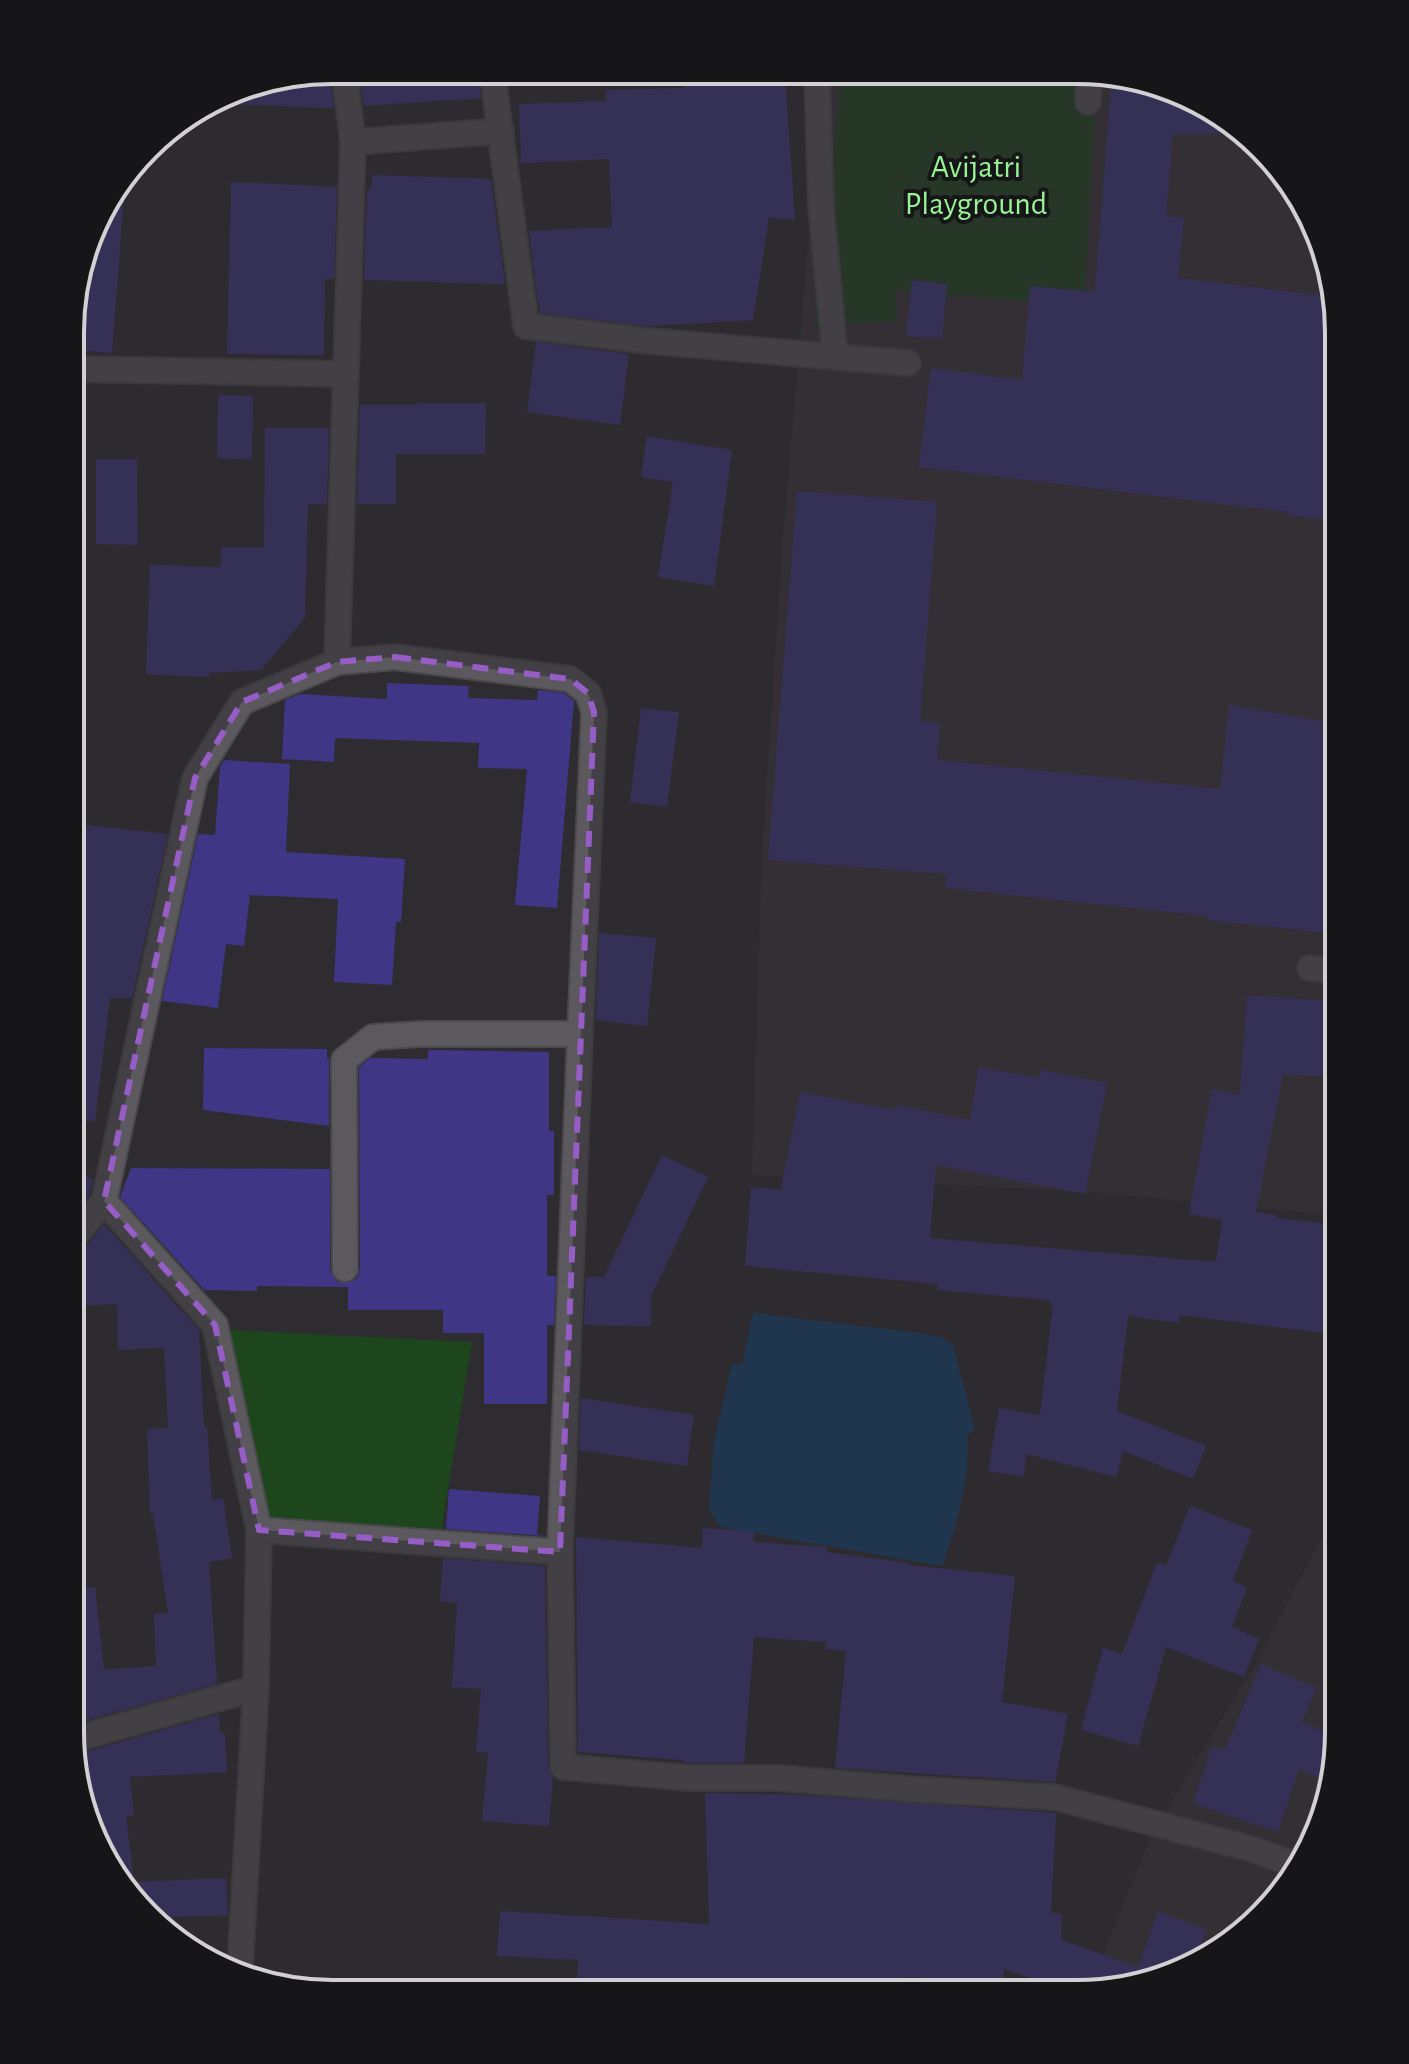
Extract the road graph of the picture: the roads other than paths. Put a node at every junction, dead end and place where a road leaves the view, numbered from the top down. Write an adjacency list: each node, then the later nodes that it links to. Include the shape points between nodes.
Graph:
1 (346, 84): 7 (street)
2 (494, 84): 6 (street)
3 (817, 84): 8 (street, via 821,205)
4 (1089, 85): 5 (street)
5 (1088, 102)
6 (501, 131): 7 (street); 8 (street, via 526,326)
7 (353, 142): 11 (street)
8 (835, 356): 9 (street)
9 (908, 363)
10 (84, 369): 11 (street)
11 (346, 374): 12 (street)
12 (337, 662): 15 (street, via 395,657 479,667 570,679 588,693 594,712); 16 (street, via 242,702 195,778)
13 (1310, 968): 14 (street)
14 (1325, 970)
15 (580, 1034): 18 (street, via 373,1037 344,1060); 20 (street)
16 (104, 1201): 17 (street); 19 (street, via 215,1325)
17 (84, 1225)
18 (345, 1269)
19 (259, 1530): 20 (street); 21 (street)
20 (560, 1552): 23 (street, via 563,1767 1054,1797)
21 (256, 1688): 22 (street); 24 (street)
22 (84, 1737)
23 (1288, 1862)
24 (240, 1962)

